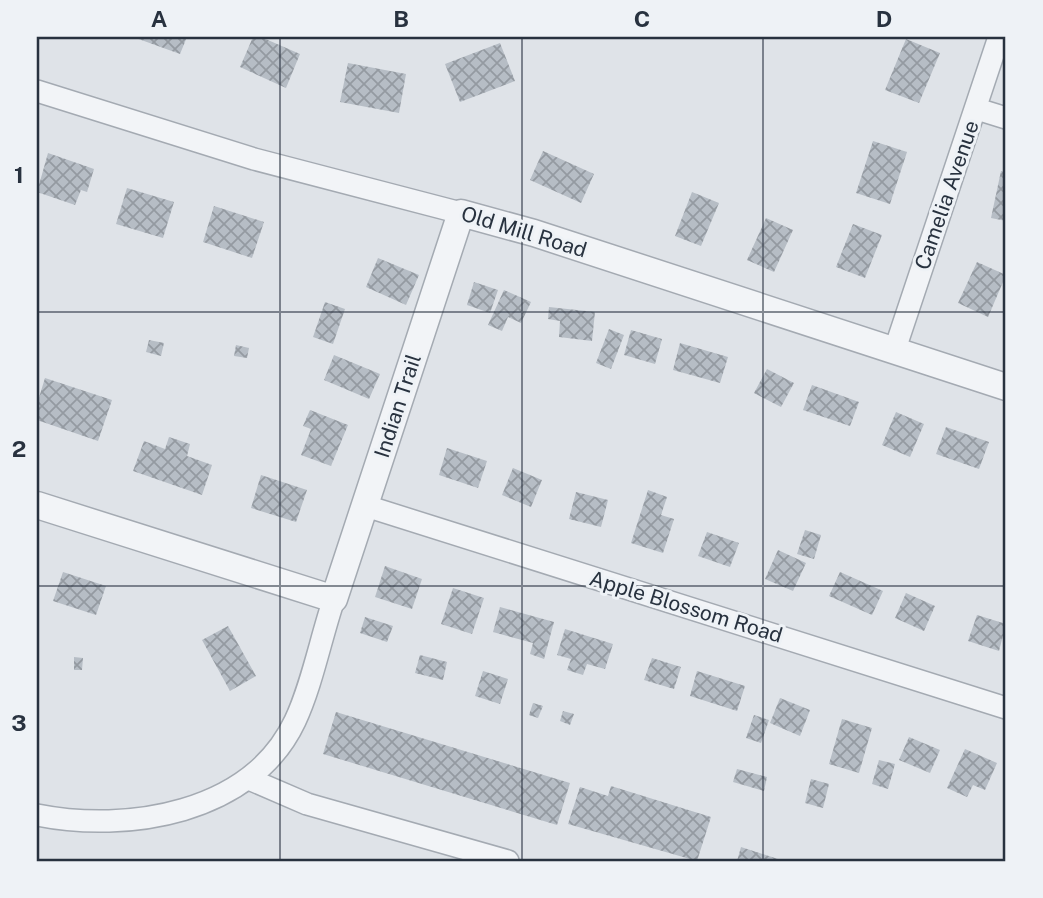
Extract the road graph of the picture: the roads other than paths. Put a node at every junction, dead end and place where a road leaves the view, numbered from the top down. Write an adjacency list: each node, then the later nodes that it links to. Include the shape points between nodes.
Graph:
1 (999, 37): 3 (street, Camelia Avenue)
2 (37, 91): 5 (street, Old Mill Road, via 254,159)
3 (976, 109): 4 (street); 6 (street, Camelia Avenue)
4 (1006, 118)
5 (461, 213): 6 (street, Old Mill Road); 9 (street, Indian Trail)
6 (894, 352): 7 (street, Old Mill Road)
7 (1006, 387)
8 (37, 505): 10 (street)
9 (366, 506): 10 (street, Indian Trail); 11 (street, Apple Blossom Road)
10 (334, 599): 12 (street, via 295,721)
11 (1006, 708)
12 (249, 779): 13 (street, via 214,800 143,817 60,820); 14 (street, via 307,804)
13 (37, 815)
14 (508, 861)

